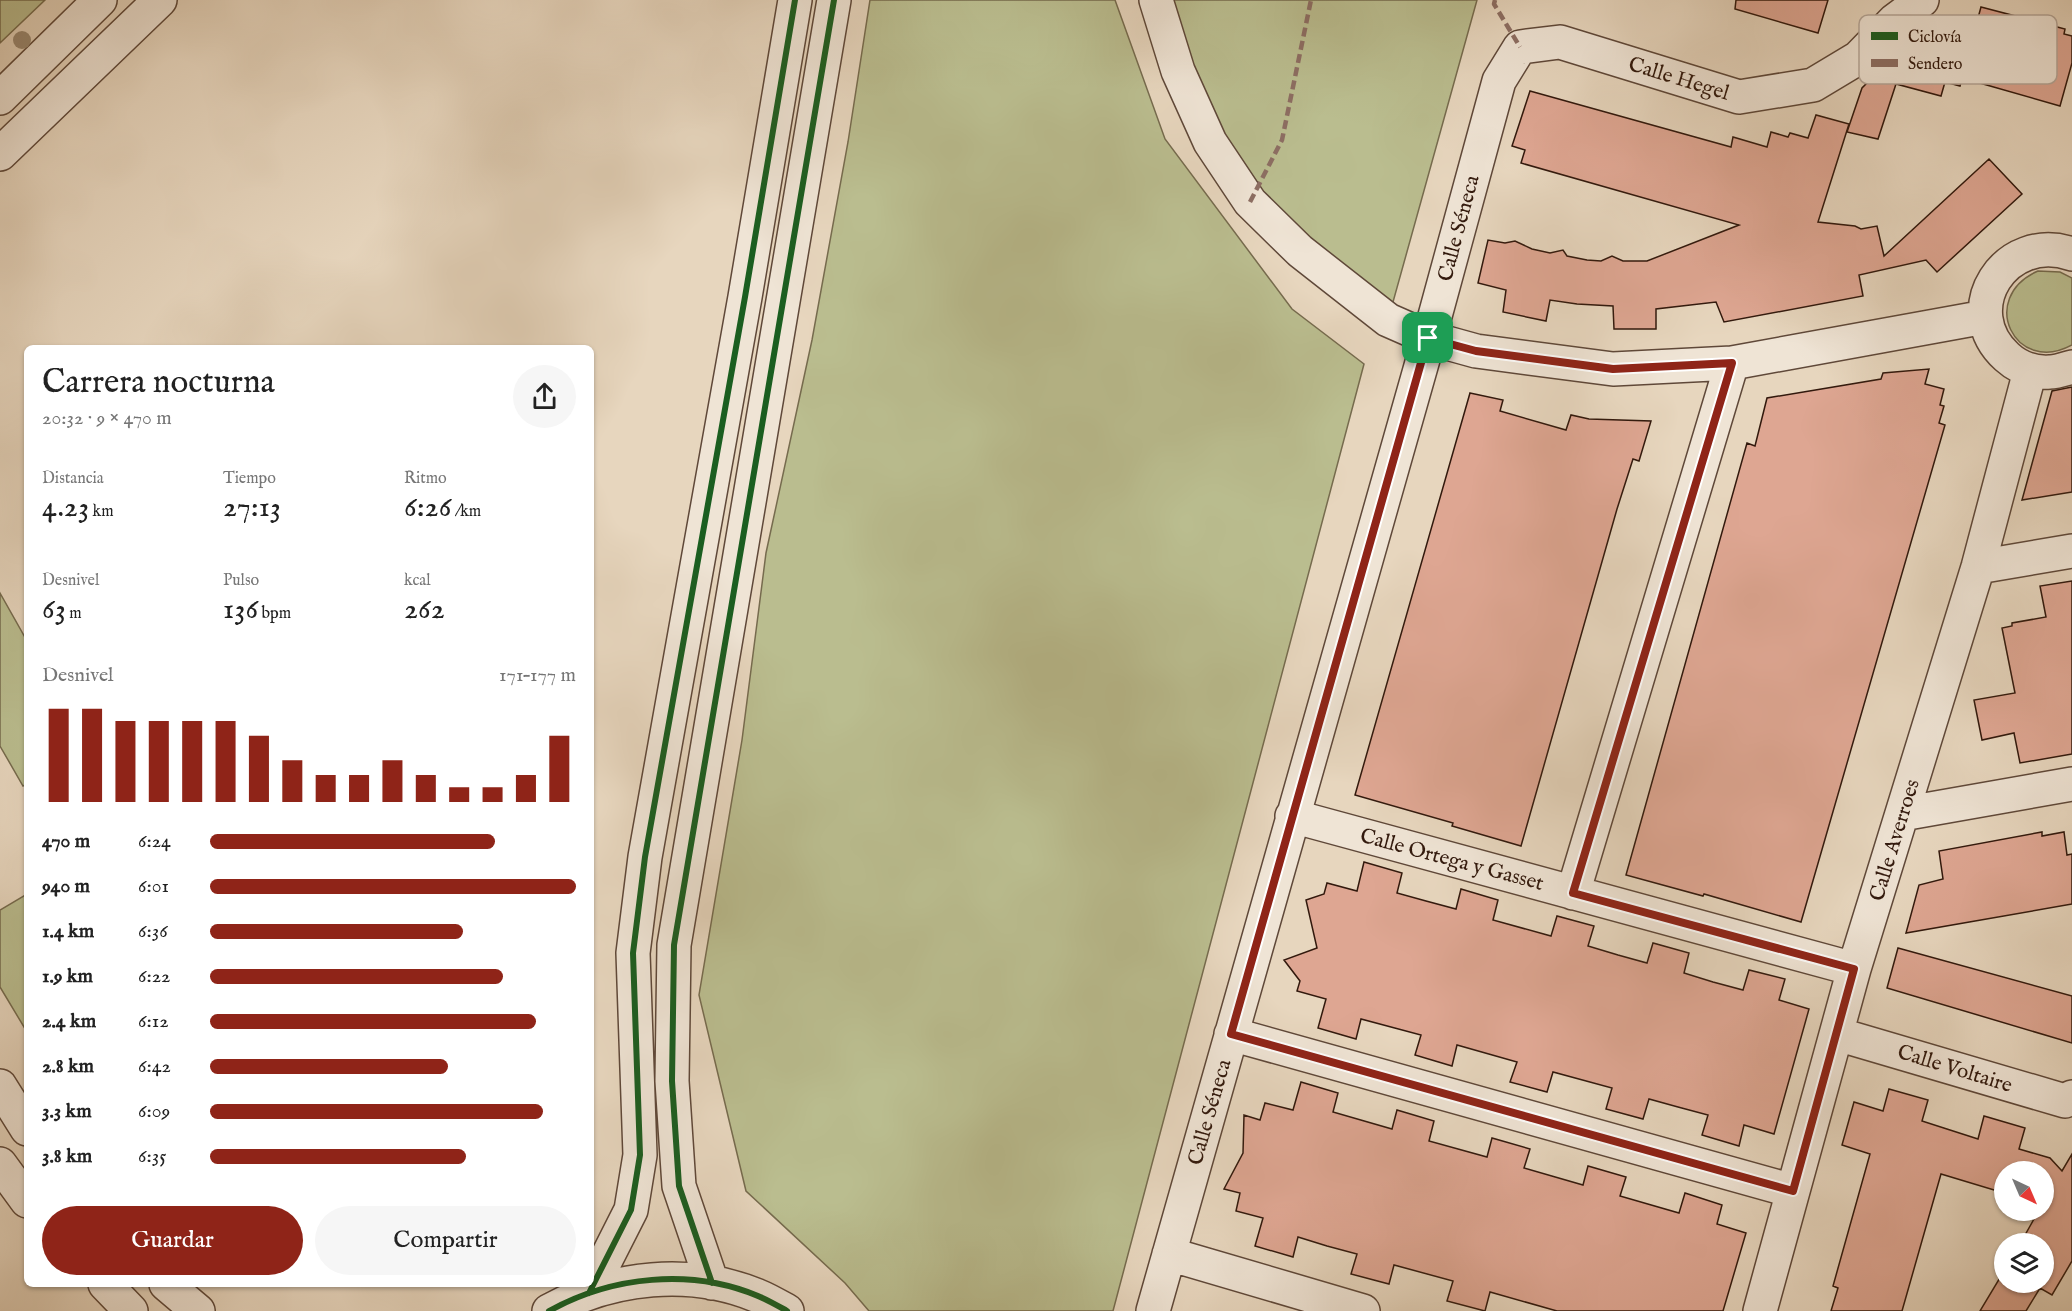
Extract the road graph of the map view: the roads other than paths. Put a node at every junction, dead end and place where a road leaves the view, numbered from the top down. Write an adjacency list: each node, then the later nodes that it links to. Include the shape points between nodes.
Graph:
1 (100, 0): 10 (street)
2 (160, 0): 11 (street)
3 (795, 0): 34 (street, via 645,857 633,953 640,1155 631,1210)
4 (834, 0): 35 (street, via 674,945 672,1081 679,1186)
5 (1156, 0): 14 (street, via 1178,70 1210,142 1250,202 1300,250 1388,320)
6 (1922, 0): 7 (street, Calle Hegel)
7 (1902, 15)
8 (1859, 57): 9 (street, Calle Hegel, via 1813,85 1739,97 1560,42 1520,47)
9 (1499, 81): 14 (street, Calle Séneca)
10 (0, 98)
11 (0, 154)
12 (2072, 254): 13 (street, via 2047,249 2010,261 1988,292)
13 (1985, 317): 15 (street); 17 (street, via 1998,348)
14 (1428, 338): 15 (street, via 1476,351 1613,369); 22 (street, Calle Séneca)
15 (1732, 363): 23 (street)
16 (2072, 367): 17 (street)
17 (2030, 371): 19 (street, Calle Averroes)
18 (2072, 551): 19 (street)
19 (1978, 567): 21 (street, Calle Averroes)
20 (2072, 784): 21 (street)
21 (1902, 814): 24 (street, Calle Averroes)
22 (1292, 816): 23 (street, Calle Ortega y Gasset); 25 (street, Calle Séneca)
23 (1573, 893): 24 (street, Calle Ortega y Gasset)
24 (1854, 969): 26 (street, Calle Averroes)
25 (1231, 1034): 31 (street); 33 (street, Calle Séneca)
26 (1837, 1034): 28 (street, Calle Voltaire, via 2065,1101); 31 (street, Calle Averroes)
27 (0, 1086): 29 (street)
28 (2072, 1097)
29 (24, 1124)
30 (0, 1164): 32 (street)
31 (1793, 1191): 46 (street, Calle Averroes)
32 (24, 1198)
33 (1169, 1254): 44 (street, Calle Séneca); 45 (street)
34 (594, 1283)
35 (712, 1283): 39 (street, via 670,1279 629,1282); 43 (street, via 758,1296)
36 (108, 1287): 40 (street)
37 (170, 1287): 41 (street)
38 (592, 1287): 39 (street)
39 (589, 1293): 42 (street)
40 (131, 1311)
41 (198, 1311)
42 (549, 1311)
43 (787, 1311)
44 (1153, 1311)
45 (1363, 1311)
46 (1760, 1311)

